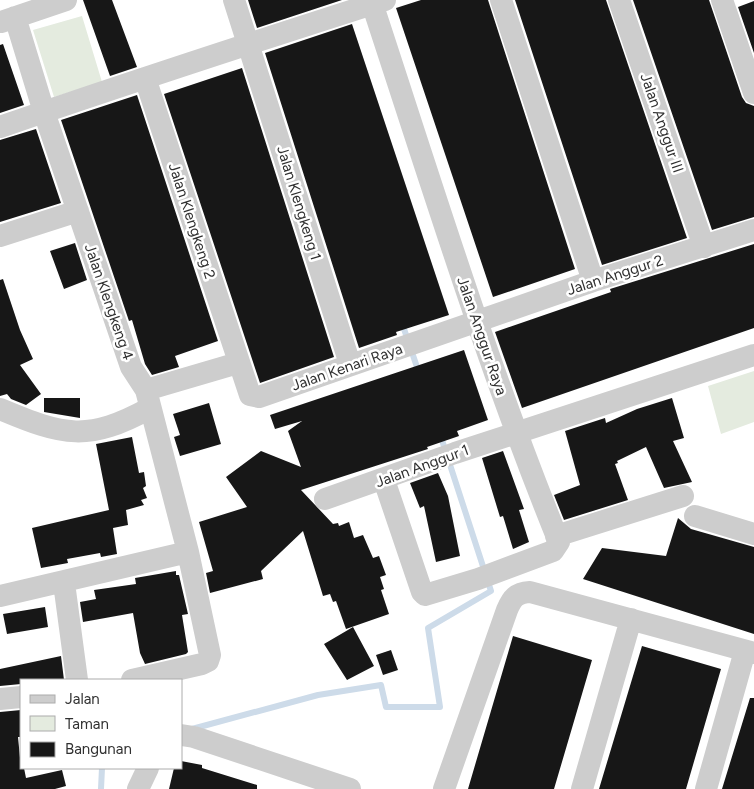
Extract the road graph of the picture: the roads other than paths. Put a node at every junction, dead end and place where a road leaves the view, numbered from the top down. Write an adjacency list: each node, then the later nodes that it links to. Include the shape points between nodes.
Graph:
1 (66, 0): 7 (street)
2 (234, 0): 8 (street, Jalan Klengkeng 1)
3 (501, 0): 17 (street)
4 (619, 0): 16 (street, Jalan Anggur III)
5 (722, 0): 10 (street)
6 (376, 1): 8 (street, via 302,28); 18 (street, Jalan Anggur Raya)
7 (7, 20): 11 (street, Jalan Klengkeng 4)
8 (248, 42): 9 (street); 21 (street, Jalan Klengkeng 1)
9 (145, 78): 11 (street); 20 (street, Jalan Klengkeng 2)
10 (753, 86)
11 (44, 112): 12 (street); 13 (street, Jalan Klengkeng 4)
12 (0, 127)
13 (78, 211): 15 (street); 22 (street, Jalan Klengkeng 4, via 131,367)
14 (754, 230): 16 (street, Jalan Anggur 2)
15 (0, 236)
16 (704, 247): 17 (street, Jalan Anggur 2)
17 (593, 281): 18 (street, Jalan Anggur 2)
18 (476, 323): 21 (street, Jalan Kenari Raya); 24 (street, Jalan Anggur Raya)
19 (754, 355): 24 (street)
20 (238, 363): 21 (street, Jalan Kenari Raya, via 246,390 250,395 259,397); 22 (street)
21 (350, 364)
22 (148, 399): 23 (street, via 105,429 79,432 39,426); 31 (street, Jalan Klengkeng 4)
23 (0, 409)
24 (515, 433): 25 (street, Jalan Anggur 1); 30 (street, Jalan Anggur Raya)
25 (384, 480): 27 (street, Jalan Anggur 1); 30 (street, via 425,595 553,551 558,547)
26 (683, 496): 30 (street)
27 (327, 499)
28 (695, 516): 29 (street)
29 (754, 534)
30 (556, 536)
31 (188, 552): 32 (street); 37 (street, Jalan Klengkeng 4, via 210,655 208,661)
32 (64, 582): 33 (street); 36 (street)
33 (0, 596)
34 (631, 619): 35 (street); 44 (street, via 530,592 512,598); 45 (street)
35 (750, 652): 46 (street)
36 (77, 679)
37 (136, 679)
38 (20, 697): 39 (street)
39 (0, 699)
40 (182, 735): 43 (street)
41 (148, 769): 42 (street)
42 (138, 789)
43 (350, 789)
44 (444, 789)
45 (582, 789)
46 (706, 789)

